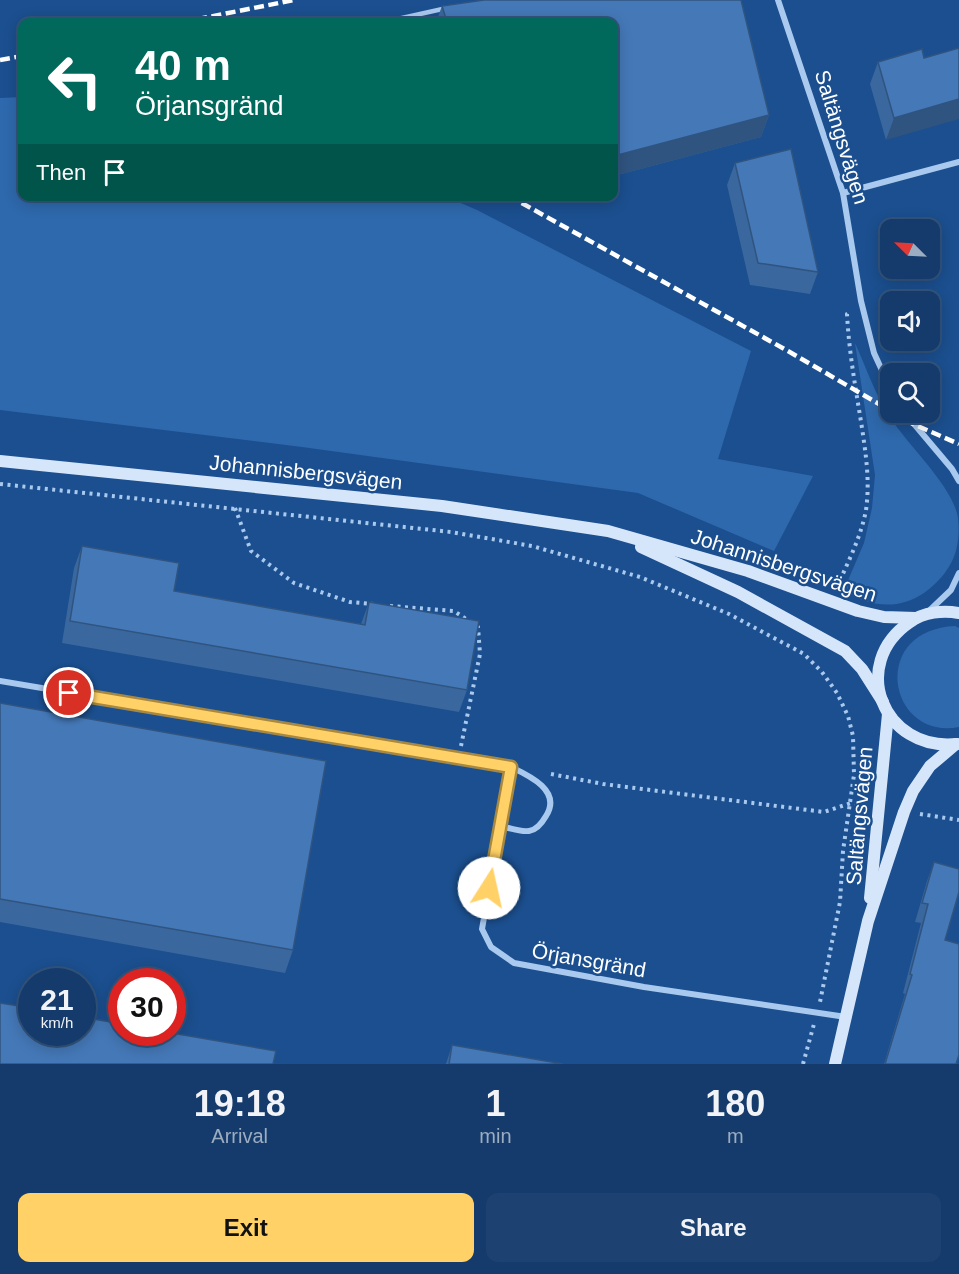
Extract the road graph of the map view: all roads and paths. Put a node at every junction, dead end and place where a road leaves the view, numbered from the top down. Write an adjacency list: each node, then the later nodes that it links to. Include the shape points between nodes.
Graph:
1 (778, 0): 5 (street, Saltängsvägen)
2 (451, 8): 3 (lane)
3 (403, 18)
4 (959, 162): 5 (street)
5 (843, 193): 6 (street, Saltängsvägen)
6 (861, 301): 7 (street, Saltängsvägen); 15 (path, via 847,314 868,490 859,538)
7 (880, 366)
8 (913, 423): 10 (street)
9 (0, 461): 13 (main road, Johannisbergsvägen, via 442,506)
10 (959, 481)
11 (0, 484): 12 (path)
12 (235, 508): 21 (path, via 251,551 294,582 350,602 454,611 478,627 480,654); 24 (path, via 452,532 532,546 640,577 738,618 804,654 837,693 853,736)
13 (608, 531): 17 (main road, Johannisbergsvägen, via 748,571 858,612 884,617); 19 (main road, Johannisbergsvägen, via 738,592 845,651 862,669)
14 (959, 573): 17 (street, via 951,590)
15 (837, 587)
16 (959, 614): 17 (main road, Johannisbergsvägen)
17 (921, 616): 19 (main road, Saltängsvägen, via 902,628 881,657 878,683)
18 (0, 681): 21 (street)
19 (886, 708): 20 (main road, Johannisbergsvägen, via 913,737 936,744); 28 (main road, Saltängsvägen)
20 (958, 743): 25 (main road, Saltängsvägen, via 930,766)
21 (458, 758): 22 (street)
22 (511, 767): 27 (street, Örjansgränd); 27 (street, via 537,780 551,802 540,826 529,831)
23 (546, 773): 24 (path, via 824,812)
24 (851, 803): 29 (path, via 840,902)
25 (904, 812): 26 (path); 28 (main road, Saltängsvägen)
26 (959, 820)
27 (501, 826): 29 (street, Örjansgränd, via 482,929 490,947 514,963 581,977)
28 (868, 921): 30 (main road, Saltängsvägen)
29 (817, 1012): 30 (street, Örjansgränd); 31 (path)
30 (847, 1017): 32 (main road, Saltängsvägen)
31 (803, 1064)
32 (835, 1064)

